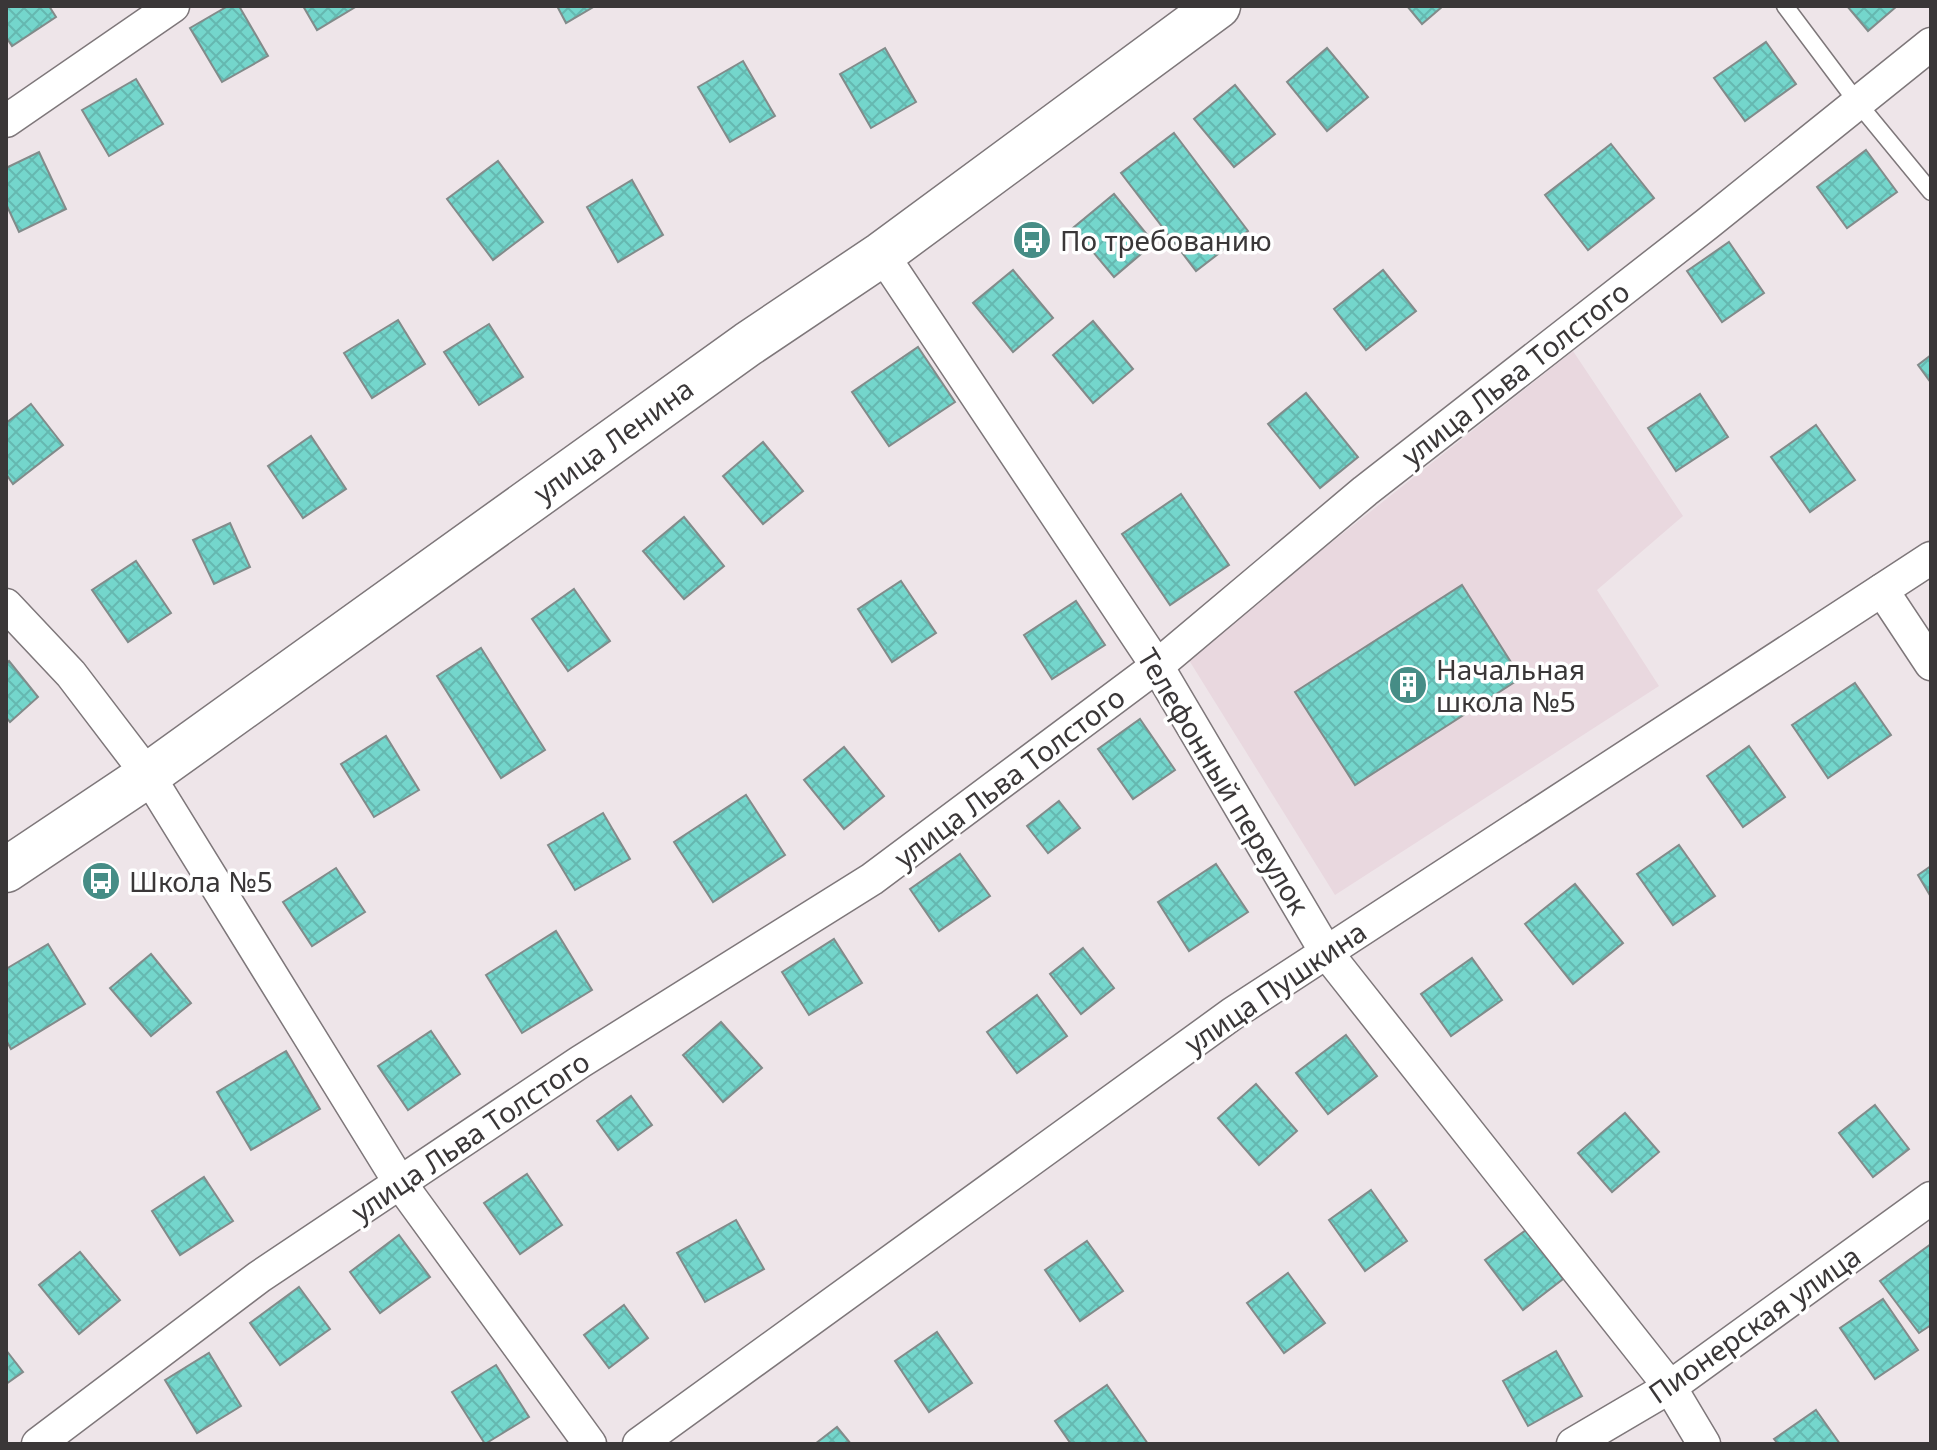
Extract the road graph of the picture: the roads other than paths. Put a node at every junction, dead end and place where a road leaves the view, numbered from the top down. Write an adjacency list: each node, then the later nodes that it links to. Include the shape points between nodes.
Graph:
1 (173, 6): 6 (street)
2 (1785, 6): 5 (lane)
3 (1202, 11): 8 (street, улица Ленина)
4 (1931, 44): 5 (street, улица Льва Толстого)
5 (1857, 102): 7 (lane); 13 (street, улица Льва Толстого, via 1365,491)
6 (6, 121)
7 (1931, 192)
8 (882, 254): 13 (street, Телефонный переулок); 14 (street, улица Ленина, via 748,344)
9 (1931, 558): 10 (street, улица Пушкина)
10 (1882, 590): 12 (street); 16 (street, улица Пушкина)
11 (6, 605): 14 (street, via 71,674)
12 (1931, 664)
13 (1157, 666): 16 (street, Телефонный переулок); 17 (street, улица Льва Толстого, via 872,879 580,1062)
14 (148, 775): 15 (street, улица Ленина); 17 (street)
15 (6, 870)
16 (1326, 952): 19 (street, Телефонный переулок); 22 (street, улица Пушкина, via 1232,1014)
17 (400, 1183): 20 (street, улица Льва Толстого, via 259,1277); 21 (street)
18 (1931, 1198): 19 (street, Пионерская улица)
19 (1670, 1387): 23 (street, Пионерская улица); 24 (street, Телефонный переулок)
20 (38, 1444)
21 (590, 1444)
22 (639, 1444)
23 (1573, 1444)
24 (1704, 1444)

